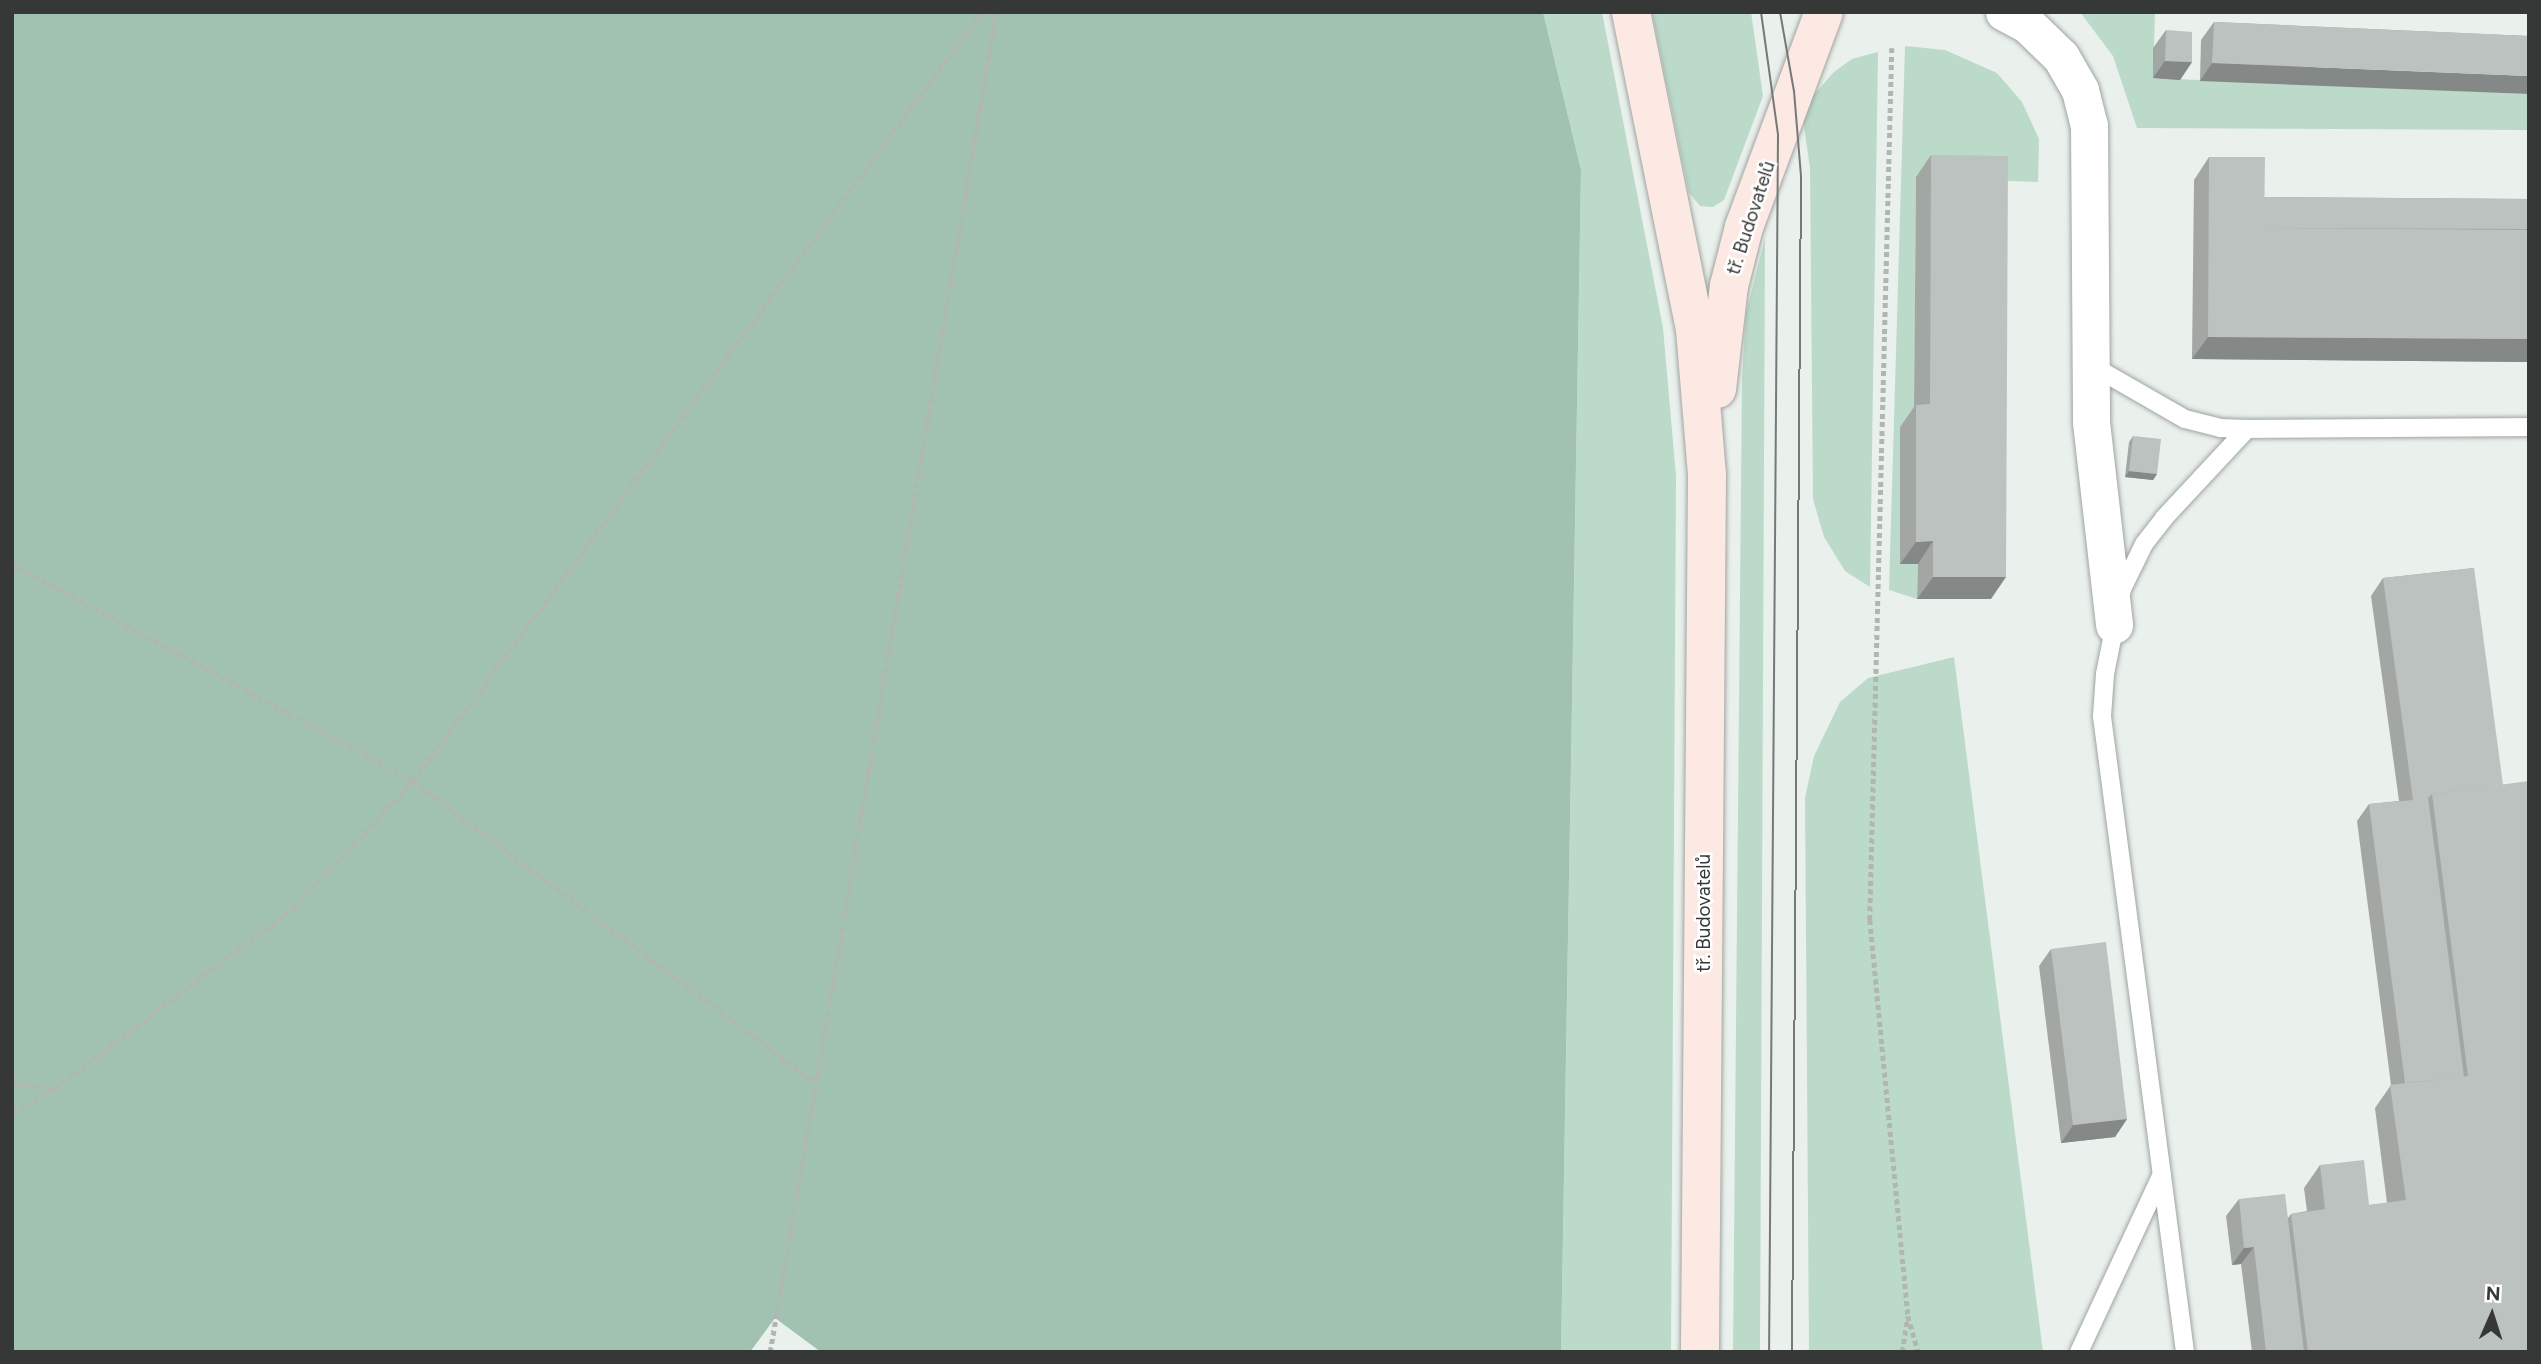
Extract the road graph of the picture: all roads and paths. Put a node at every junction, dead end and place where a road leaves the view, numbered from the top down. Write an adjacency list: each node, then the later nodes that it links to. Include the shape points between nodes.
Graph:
1 (982, 12): 13 (path)
2 (996, 12): 15 (path)
3 (1631, 12): 10 (street, tř. Budovatelů, via 1695,329)
4 (1824, 12): 10 (street, tř. Budovatelů, via 1744,228 1729,286)
5 (2004, 12): 7 (street, via 2028,25 2061,57 2085,109 2092,148)
6 (1892, 48): 19 (path, via 1870,920)
7 (2091, 365): 9 (lane, via 2185,419); 12 (street, via 2091,422)
8 (2529, 427): 9 (lane)
9 (2247, 429): 12 (lane, via 2144,544 2122,590)
10 (1707, 475): 21 (street, tř. Budovatelů)
11 (12, 564): 13 (path)
12 (2114, 625): 18 (lane, via 2102,716)
13 (413, 780): 15 (path); 16 (path, via 294,907)
14 (12, 1082): 16 (path)
15 (816, 1083): 20 (path)
16 (54, 1089): 17 (path)
17 (12, 1113)
18 (2162, 1174): 24 (lane); 25 (lane)
19 (1908, 1317): 22 (path); 23 (path)
20 (770, 1352)
21 (1700, 1352)
22 (1902, 1352)
23 (1918, 1352)
24 (2079, 1352)
25 (2185, 1352)

